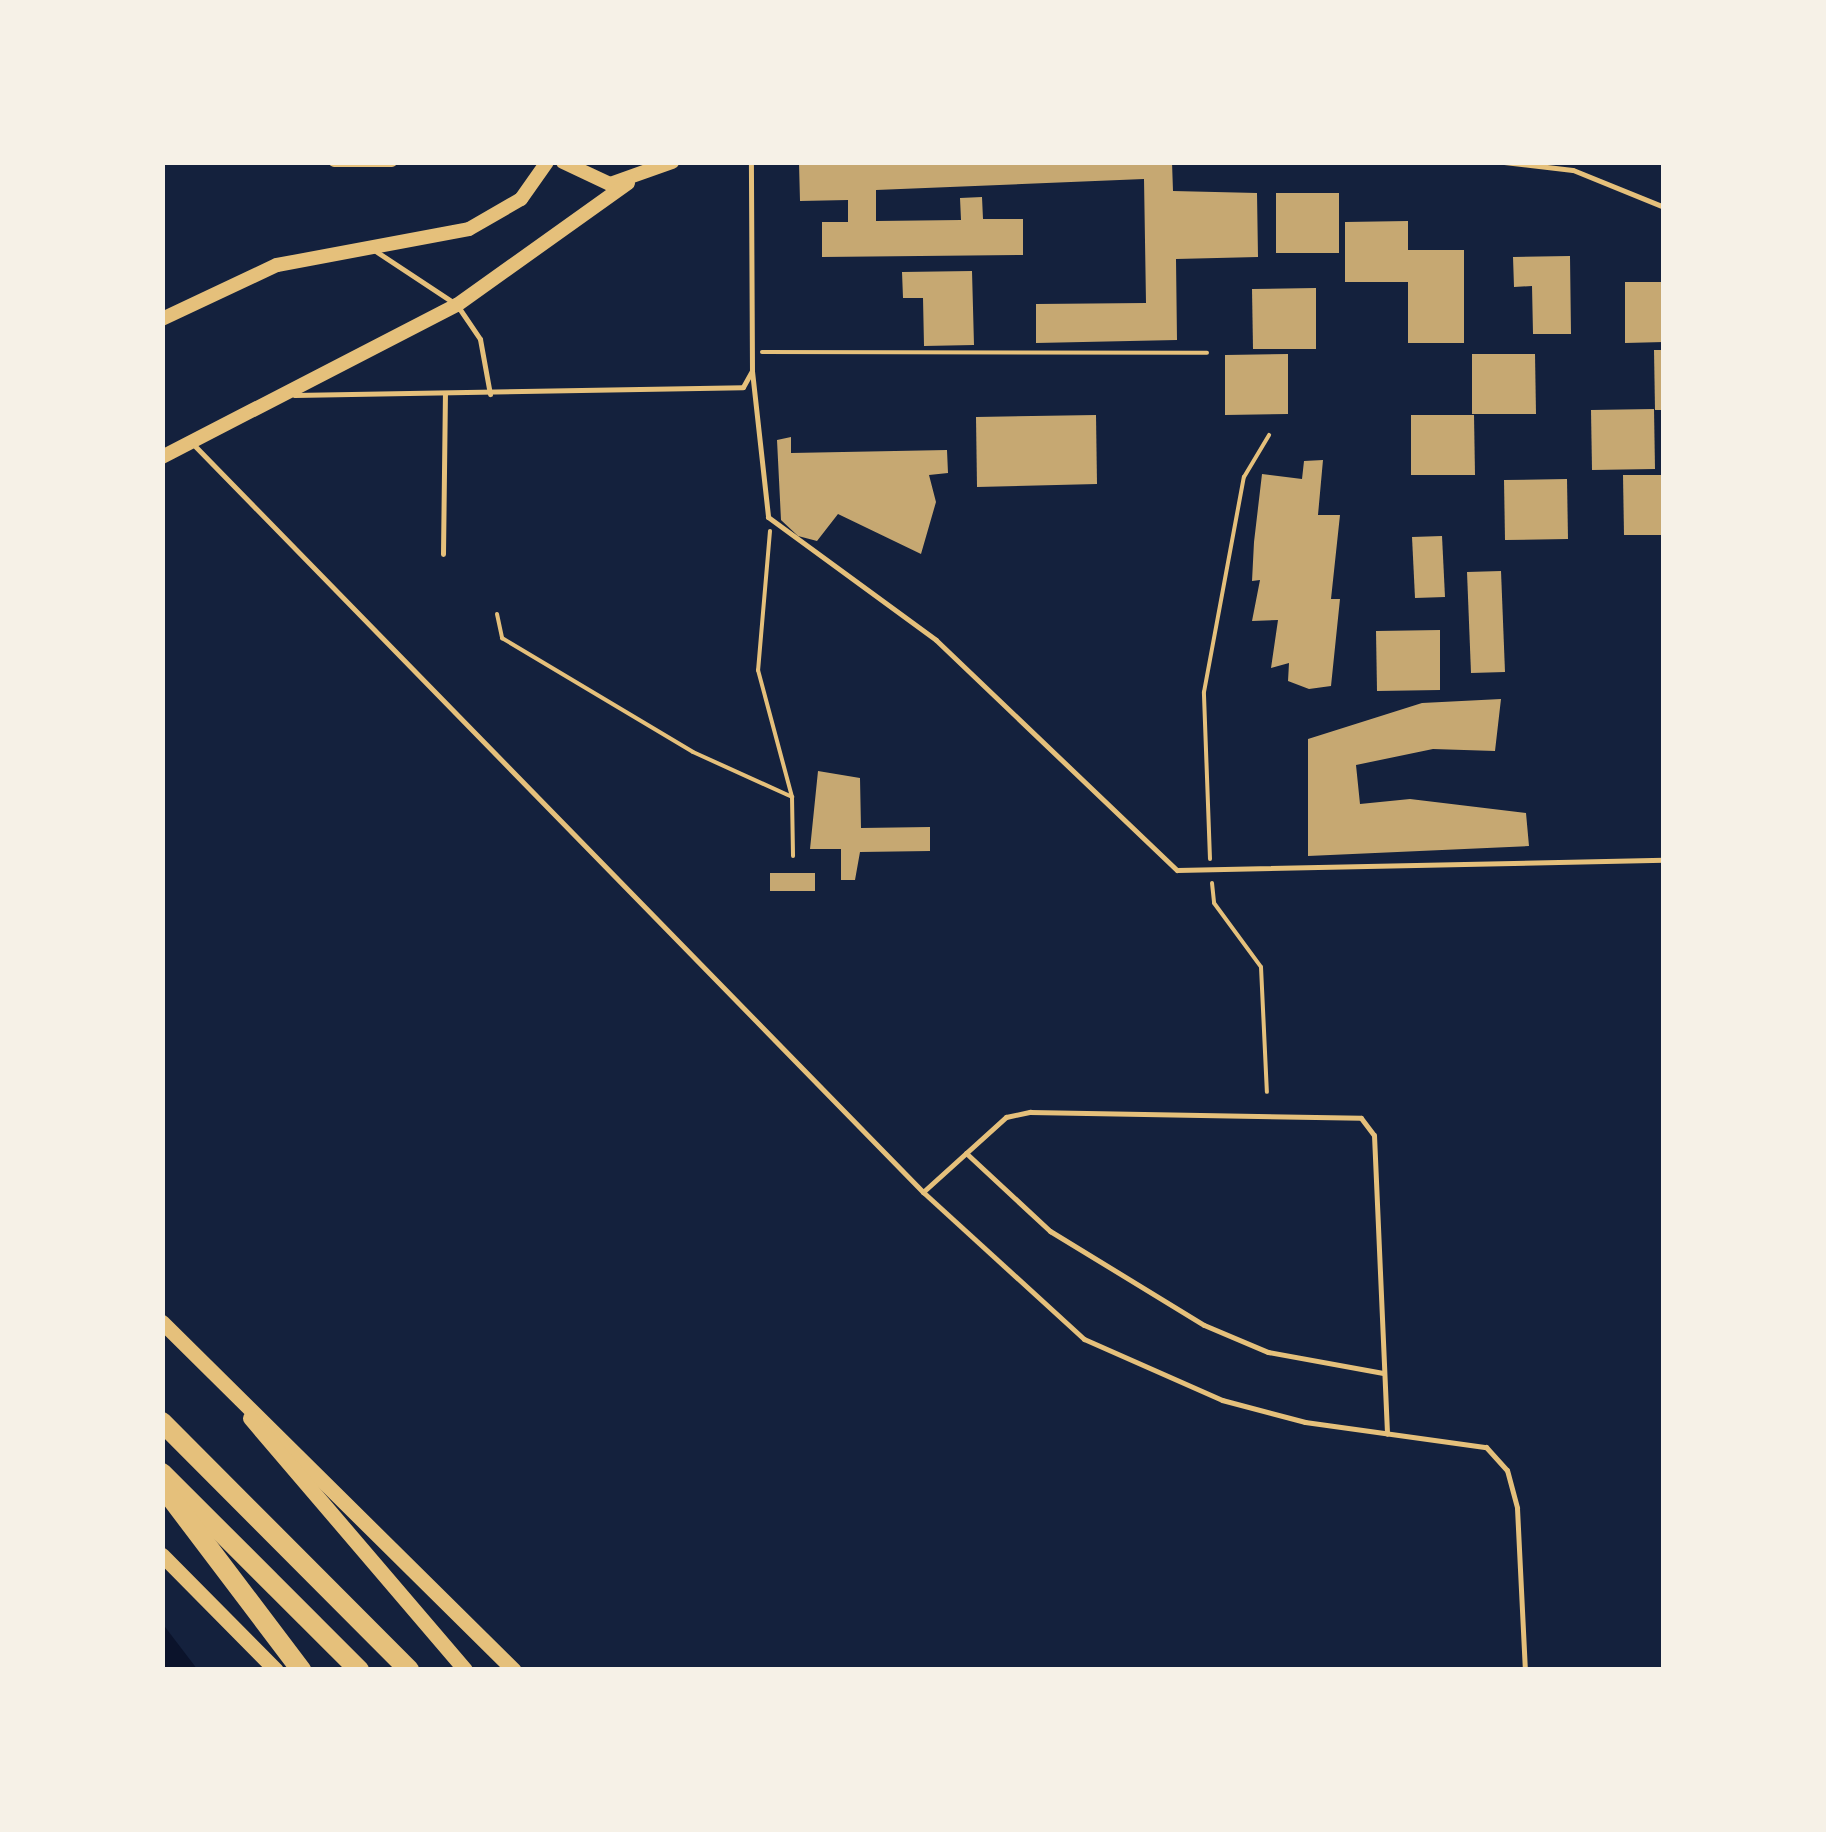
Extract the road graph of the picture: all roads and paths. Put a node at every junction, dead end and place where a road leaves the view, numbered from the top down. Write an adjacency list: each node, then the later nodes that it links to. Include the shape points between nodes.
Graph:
1 (334, 162): 2 (street)
2 (392, 162)
3 (547, 162): 10 (street, via 521,198 470,230)
4 (563, 162): 8 (street, via 593,180)
5 (672, 162): 8 (street)
6 (751, 162): 13 (lane)
7 (1504, 162): 9 (lane, via 1572,170)
8 (628, 183): 11 (street)
9 (1664, 207)
10 (369, 248): 11 (lane); 12 (street, via 277,266)
11 (456, 304): 16 (street); 18 (lane, via 480,339)
12 (162, 319)
13 (752, 352): 14 (path); 15 (lane)
14 (1207, 352)
15 (752, 371): 18 (lane, via 726,394); 28 (lane, via 768,517 936,640 1157,858)
16 (274, 394): 17 (lane); 20 (street)
17 (445, 394): 18 (lane); 23 (lane)
18 (490, 394)
19 (1268, 434): 28 (path, via 1244,477 1204,692)
20 (188, 439): 21 (street); 31 (lane)
21 (162, 457)
22 (769, 547): 25 (path, via 758,670)
23 (443, 554)
24 (497, 614): 25 (path, via 502,638 692,752)
25 (792, 797): 26 (path)
26 (793, 856)
27 (1664, 860): 28 (lane)
28 (1211, 874): 29 (path, via 1214,903 1262,966)
29 (1266, 1092)
30 (965, 1152): 31 (lane); 33 (lane, via 1050,1232 1204,1325 1268,1352); 33 (lane, via 1006,1117 1030,1112 1361,1118 1374,1135)
31 (923, 1192): 36 (lane, via 1084,1339 1222,1400)
32 (162, 1322): 34 (main road)
33 (1383, 1373): 36 (lane)
34 (224, 1387): 44 (main road); 45 (main road)
35 (162, 1422): 43 (highway)
36 (1387, 1434): 46 (lane, via 1486,1447 1507,1470)
37 (162, 1473): 42 (highway)
38 (162, 1486): 41 (highway)
39 (162, 1554): 40 (main road)
40 (276, 1670)
41 (300, 1670)
42 (359, 1670)
43 (409, 1670)
44 (465, 1670)
45 (514, 1670)
46 (1525, 1670)

